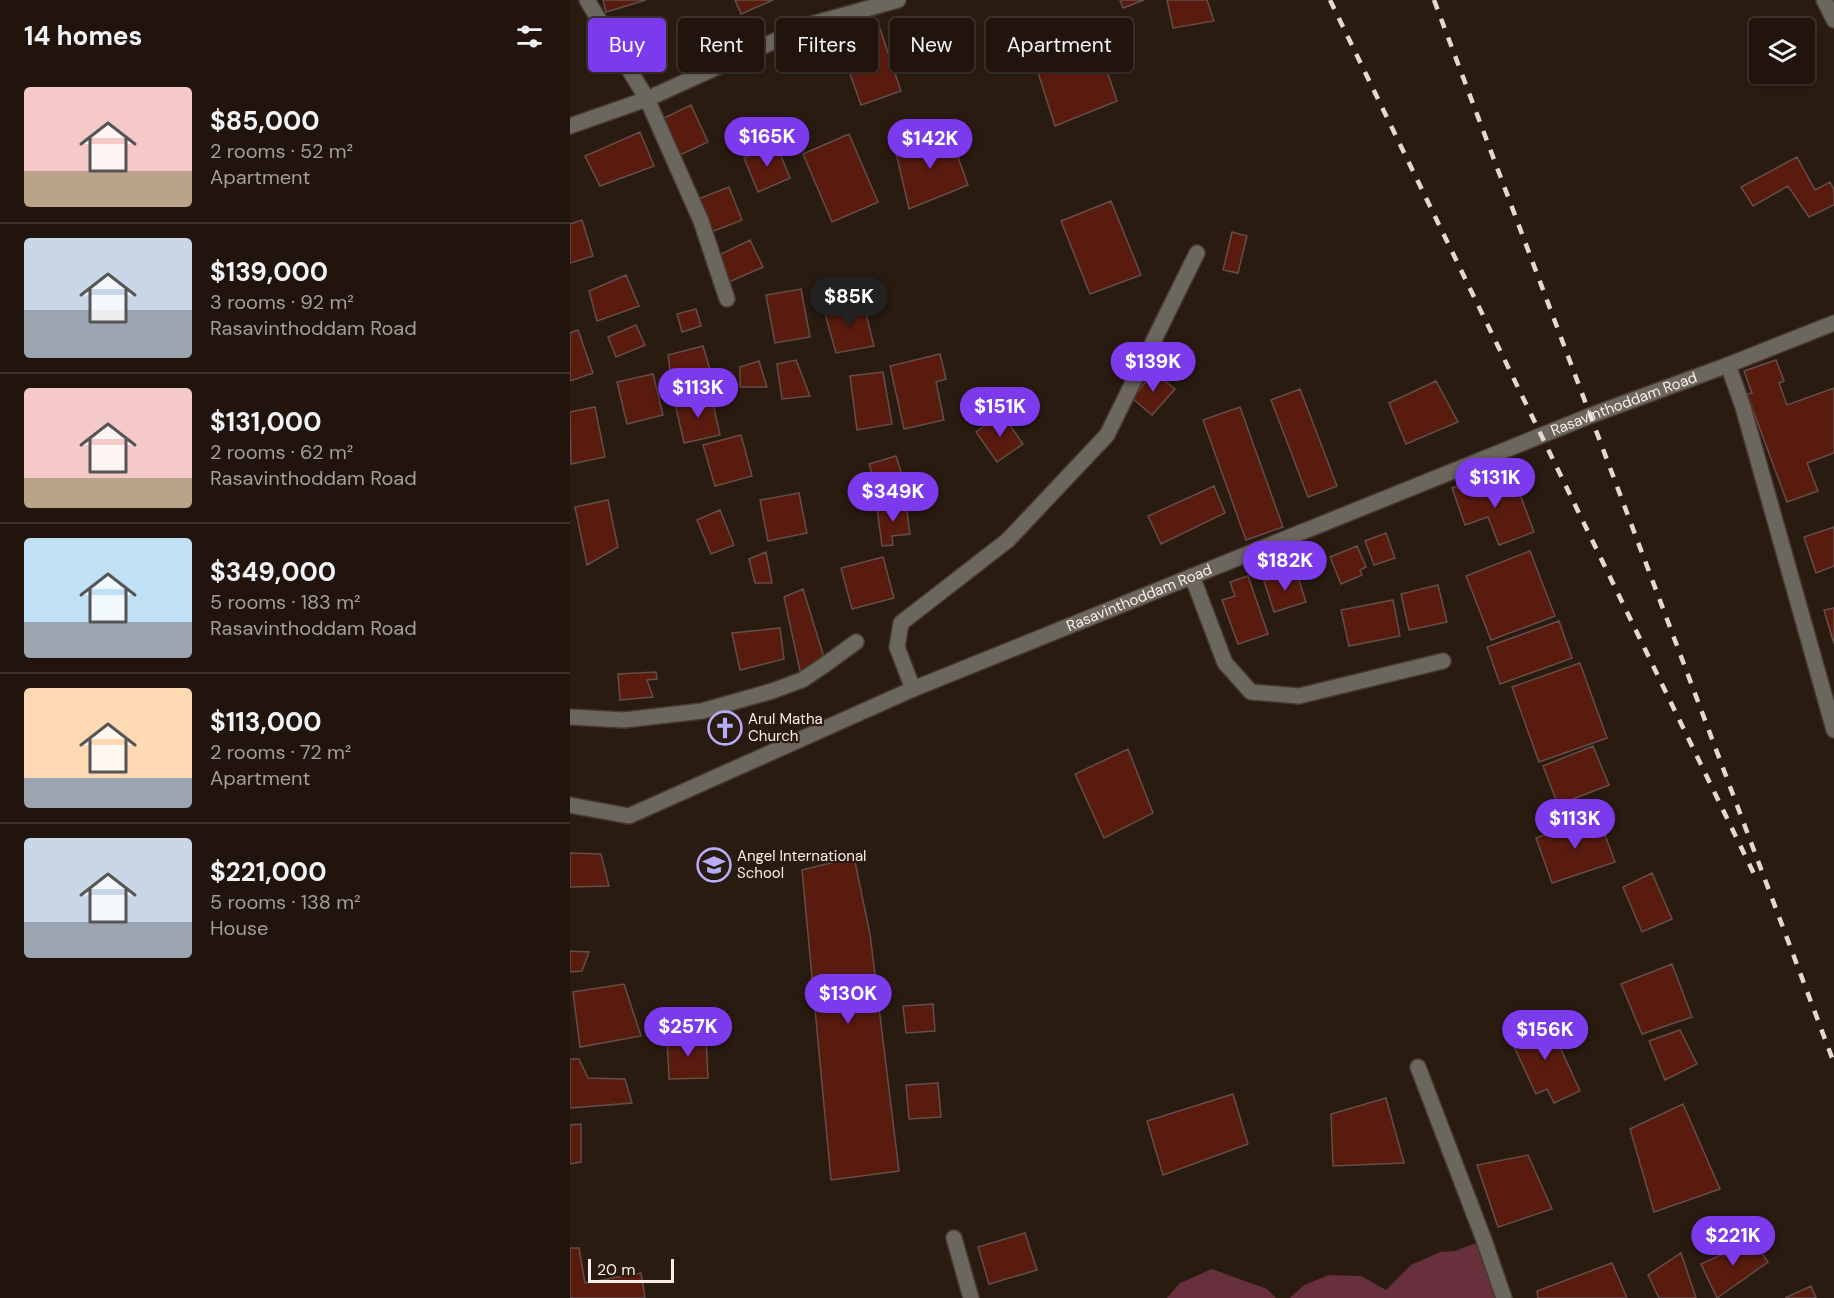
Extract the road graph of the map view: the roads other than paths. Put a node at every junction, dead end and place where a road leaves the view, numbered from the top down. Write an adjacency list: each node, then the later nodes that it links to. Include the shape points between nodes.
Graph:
1 (588, 0): 5 (street)
2 (898, 0): 5 (street, via 812,24)
3 (1824, 0): 4 (street)
4 (1834, 20)
5 (647, 99): 6 (street); 8 (street, via 701,221)
6 (570, 126)
7 (1197, 253): 14 (street, via 1107,435 1008,540 901,623 897,647)
8 (727, 299)
9 (1834, 323): 10 (street, Rasavinthoddam Road)
10 (1728, 365): 11 (street, Rasavinthoddam Road, via 1592,415); 16 (street)
11 (1192, 576): 13 (street, via 1226,663 1251,692 1299,696); 14 (street, Rasavinthoddam Road)
12 (856, 642): 15 (street, via 802,680 702,711 624,720)
13 (1443, 661)
14 (913, 689): 17 (street, Rasavinthoddam Road, via 629,816)
15 (570, 717)
16 (1834, 730)
17 (570, 806)
18 (1418, 1067): 21 (street)
19 (954, 1238): 20 (street)
20 (971, 1298)
21 (1504, 1298)

